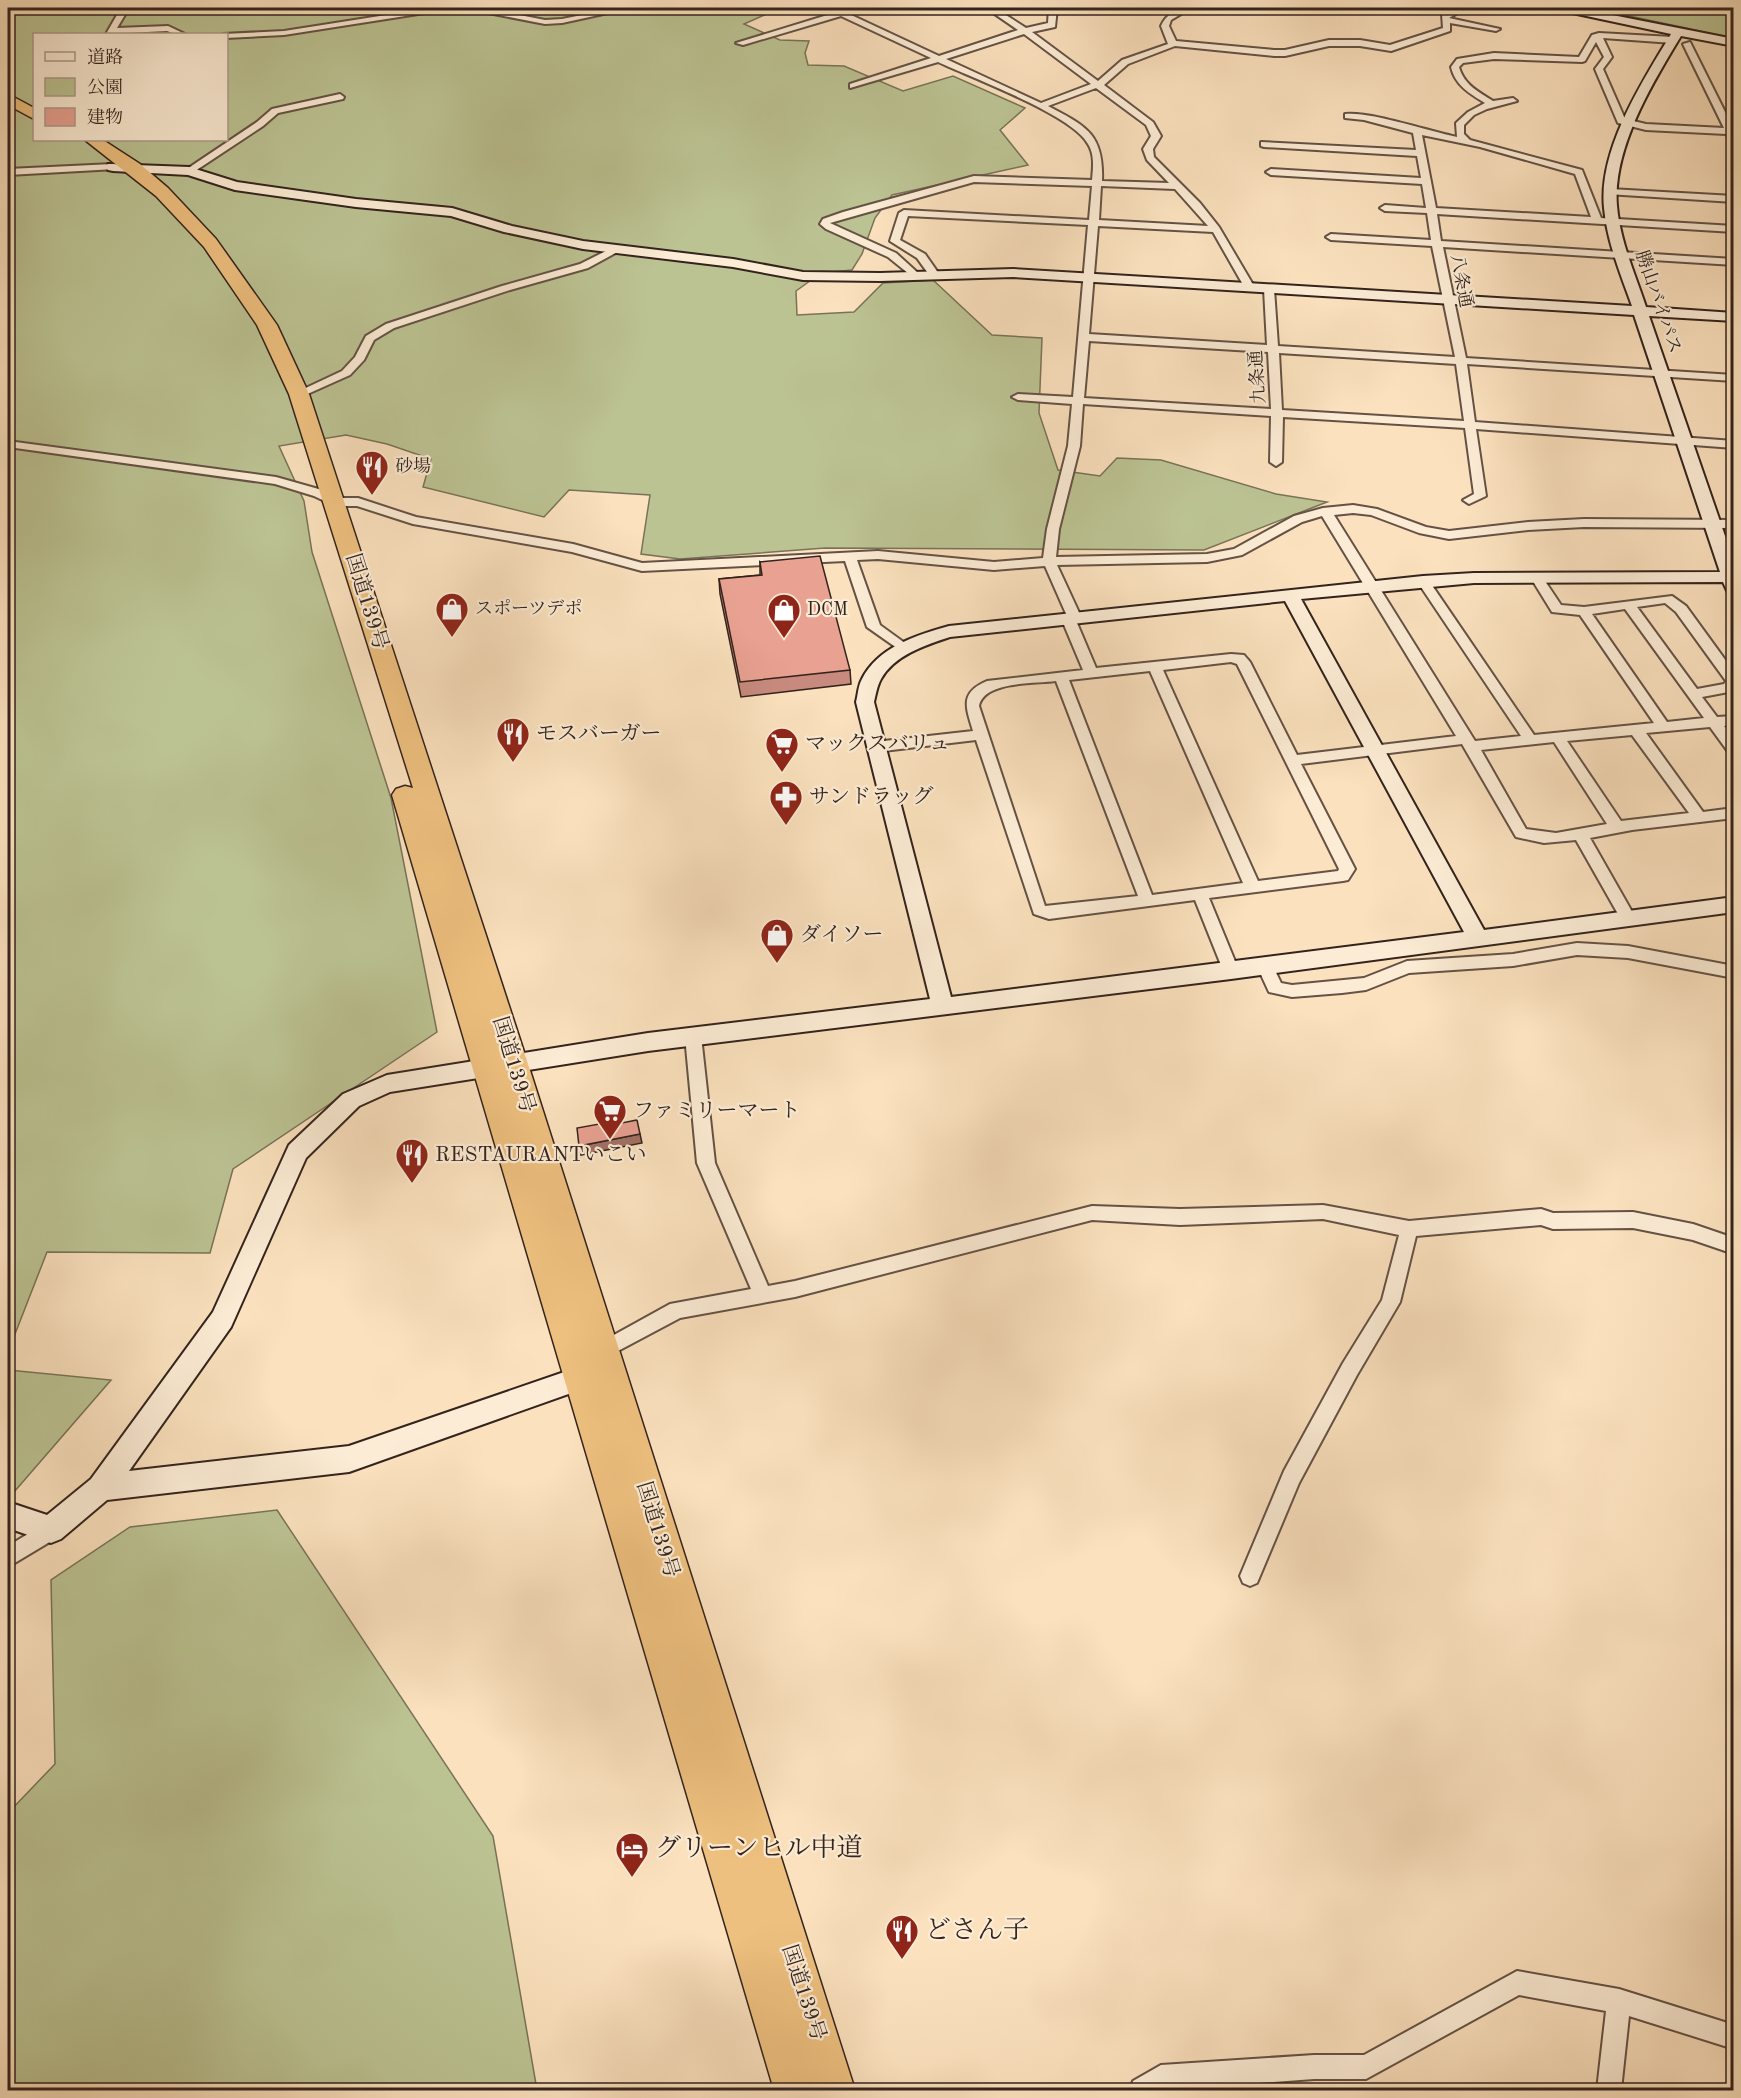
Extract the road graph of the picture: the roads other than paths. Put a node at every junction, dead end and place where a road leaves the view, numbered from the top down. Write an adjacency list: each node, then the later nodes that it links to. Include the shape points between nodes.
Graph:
1 (125, 8): 16 (street)
2 (627, 8): 18 (street, via 545,22 483,10 431,10 284,33)
3 (829, 8): 11 (street)
4 (861, 8): 11 (street)
5 (990, 8): 15 (street)
6 (1053, 8): 15 (street, via 1054,23)
7 (1187, 8): 22 (street, via 1168,19 1165,26)
8 (1462, 8): 13 (street, via 1445,16)
9 (1563, 8): 12 (street)
10 (1601, 8): 12 (street)
11 (842, 13): 21 (street); 24 (street)
12 (1610, 18): 20 (street)
13 (1446, 20): 14 (street); 22 (street, via 1447,29 1391,48 1329,43 1274,53)
14 (1496, 29)
15 (1026, 31): 24 (street); 25 (street)
16 (111, 33): 17 (street, via 168,28)
17 (179, 33)
18 (228, 36)
19 (1598, 36): 20 (street); 31 (street, via 1582,59 1494,56 1460,61 1455,67 1456,76); 36 (street, via 1608,57 1599,69 1621,121)
20 (1679, 39): 23 (street); 36 (street, 勝山バイパス, via 1659,61); 38 (street)
21 (740, 43)
22 (1173, 43): 25 (street, via 1130,60)
23 (1734, 43)
24 (940, 59): 26 (street); 34 (street)
25 (1096, 85): 34 (street); 50 (street, via 1150,124 1156,136 1148,149 1150,158)
26 (853, 86)
27 (8, 90): 32 (highway)
28 (340, 97): 45 (street, via 275,111)
29 (8, 99): 33 (highway)
30 (1514, 101): 31 (street)
31 (1490, 103): 41 (street, via 1473,110 1459,125 1461,139)
32 (33, 104)
33 (33, 105)
34 (1041, 106): 49 (street, via 1073,124 1094,144 1098,155)
35 (1348, 116): 37 (street)
36 (1630, 125): 38 (street); 51 (street, 勝山バイパス, via 1616,156)
37 (1417, 131): 41 (street); 43 (street, 八条通)
38 (1732, 134)
39 (76, 141): 44 (highway, 国道139号)
40 (94, 141): 44 (highway, 国道139号)
41 (1466, 141): 55 (street, via 1579,172)
42 (1264, 144): 43 (street)
43 (1419, 153): 48 (street, 八条通)
44 (123, 167): 45 (street); 46 (street); 77 (highway, 国道139号, via 186,216 230,269 267,326); 86 (highway, 国道139号, via 173,219 235,299)
45 (189, 171): 61 (street, via 235,186 452,212 519,231)
46 (8, 172)
47 (1271, 172): 48 (street)
48 (1425, 181): 54 (street, 八条通)
49 (1097, 183): 50 (street); 56 (street); 65 (street, via 974,179 826,221 829,227 892,255)
50 (1178, 186): 57 (street)
51 (1610, 192): 52 (street); 55 (street, 勝山バイパス)
52 (1734, 198)
53 (1385, 208): 54 (street)
54 (1430, 210): 55 (street); 60 (street, 八条通)
55 (1605, 222): 58 (street); 62 (street, 勝山バイパス)
56 (1093, 224): 57 (street); 64 (street, via 904,213 895,241 921,256); 66 (street)
57 (1216, 229): 67 (street)
58 (1734, 229)
59 (1331, 237): 60 (street)
60 (1436, 244): 62 (street); 69 (street, 八条通)
61 (616, 250): 65 (street, via 733,263 803,276); 77 (street, via 584,266 390,326 370,338 360,358 346,373)
62 (1621, 255): 63 (street); 70 (street, 勝山バイパス)
63 (1734, 262)
64 (934, 274): 65 (street); 66 (street, via 1013,273)
65 (914, 275)
66 (1088, 278): 67 (street); 72 (street)
67 (1250, 288): 68 (street)
68 (1269, 289): 69 (street); 73 (street, 九条通)
69 (1447, 300): 70 (street); 74 (street, 八条通)
70 (1640, 311): 71 (street); 75 (street, 勝山バイパス)
71 (1734, 317)
72 (1082, 337): 73 (street); 79 (street)
73 (1273, 350): 74 (street); 80 (street, 九条通)
74 (1461, 361): 75 (street); 81 (street, 八条通)
75 (1661, 373): 76 (street); 82 (street, 勝山バイパス)
76 (1734, 378)
77 (298, 394): 86 (highway, 国道139号)
78 (1018, 397): 79 (street)
79 (1077, 401): 80 (street); 92 (street, via 1074,446)
80 (1277, 413): 81 (street); 85 (street, 九条通)
81 (1471, 425): 82 (street); 87 (street, 八条通, via 1480,496)
82 (1683, 441): 84 (street); 90 (street, 勝山バイパス)
83 (8, 444): 86 (street, via 276,481)
84 (1734, 445)
85 (1276, 462)
86 (326, 498): 91 (street, via 358,502 413,520 573,548 642,567); 133 (highway, 国道139号)
87 (1468, 500)
88 (1326, 512): 90 (street, via 1373,512 1449,535 1528,526); 92 (street, via 1298,519 1238,552 1208,558); 96 (street)
89 (1734, 524): 90 (street)
90 (1711, 525): 95 (street, 勝山バイパス)
91 (850, 557): 92 (street, via 878,555 994,566); 101 (street, via 874,627)
92 (1048, 561): 100 (street)
93 (1537, 578): 94 (street); 95 (street); 99 (street, via 1557,609)
94 (1423, 581): 96 (street); 112 (street)
95 (1732, 581)
96 (1371, 586): 97 (street); 113 (street)
97 (1290, 595): 100 (street); 115 (street)
98 (1628, 604): 99 (street); 105 (street); 105 (street, via 1667,599 1681,609 1733,681 1729,688)
99 (1584, 610): 108 (street)
100 (1072, 619): 101 (street, via 949,632); 103 (street)
101 (904, 649): 114 (street, via 870,680 865,702)
102 (1155, 666): 103 (street); 117 (street, via 1239,658); 122 (street)
103 (1091, 673): 104 (street)
104 (1061, 677): 110 (street, via 992,684 980,689 972,706); 124 (street)
105 (1692, 694): 107 (street)
106 (1734, 720): 107 (street)
107 (1712, 723): 108 (street); 116 (street)
108 (1663, 726): 109 (street)
109 (1635, 728): 111 (street); 119 (street)
110 (982, 735): 114 (street); 124 (street, via 1039,910 1049,913)
111 (1557, 736): 112 (street); 120 (street)
112 (1530, 739): 113 (street)
113 (1467, 742): 115 (street); 121 (street, via 1521,833 1534,838)
114 (875, 747): 131 (street)
115 (1376, 750): 117 (street); 127 (street)
116 (1734, 750)
117 (1294, 760): 122 (street, via 1347,869 1343,876)
118 (1734, 813): 119 (street)
119 (1699, 817): 120 (street)
120 (1617, 827): 121 (street)
121 (1581, 835): 126 (street)
122 (1253, 888): 123 (street)
123 (1200, 894): 124 (street); 129 (street)
124 (1147, 901)
125 (1734, 904): 126 (street)
126 (1628, 918): 127 (street)
127 (1478, 937): 128 (street)
128 (1265, 966): 129 (street); 130 (street, via 1275,988 1292,991 1366,984 1407,968 1513,960 1577,949 1628,952)
129 (1231, 971): 131 (street)
130 (1734, 972)
131 (942, 1005): 132 (street)
132 (693, 1036): 133 (street); 136 (street, via 706,1163)
133 (500, 1065): 137 (highway, 国道139号); 138 (highway, 国道139号); 139 (street, via 387,1084 351,1100 297,1152 222,1319)
134 (1409, 1229): 135 (street, via 1541,1217 1553,1221 1633,1220 1693,1232); 136 (street, via 1323,1212 1180,1217 1092,1213); 143 (street, via 1391,1302 1291,1478)
135 (1734, 1246)
136 (762, 1294): 137 (street, via 677,1310)
137 (601, 1352): 138 (street); 147 (highway, 国道139号)
138 (582, 1378): 139 (street, via 349,1459); 146 (highway, 国道139号)
139 (101, 1488): 141 (street)
140 (8, 1515): 141 (street)
141 (51, 1530): 142 (street)
142 (8, 1557)
143 (1250, 1576)
144 (1619, 2001): 145 (street); 148 (street, via 1517,1983 1366,2067 1161,2077); 149 (street)
145 (1734, 2037)
146 (797, 2091)
147 (833, 2091)
148 (1142, 2091)
149 (1609, 2091)

